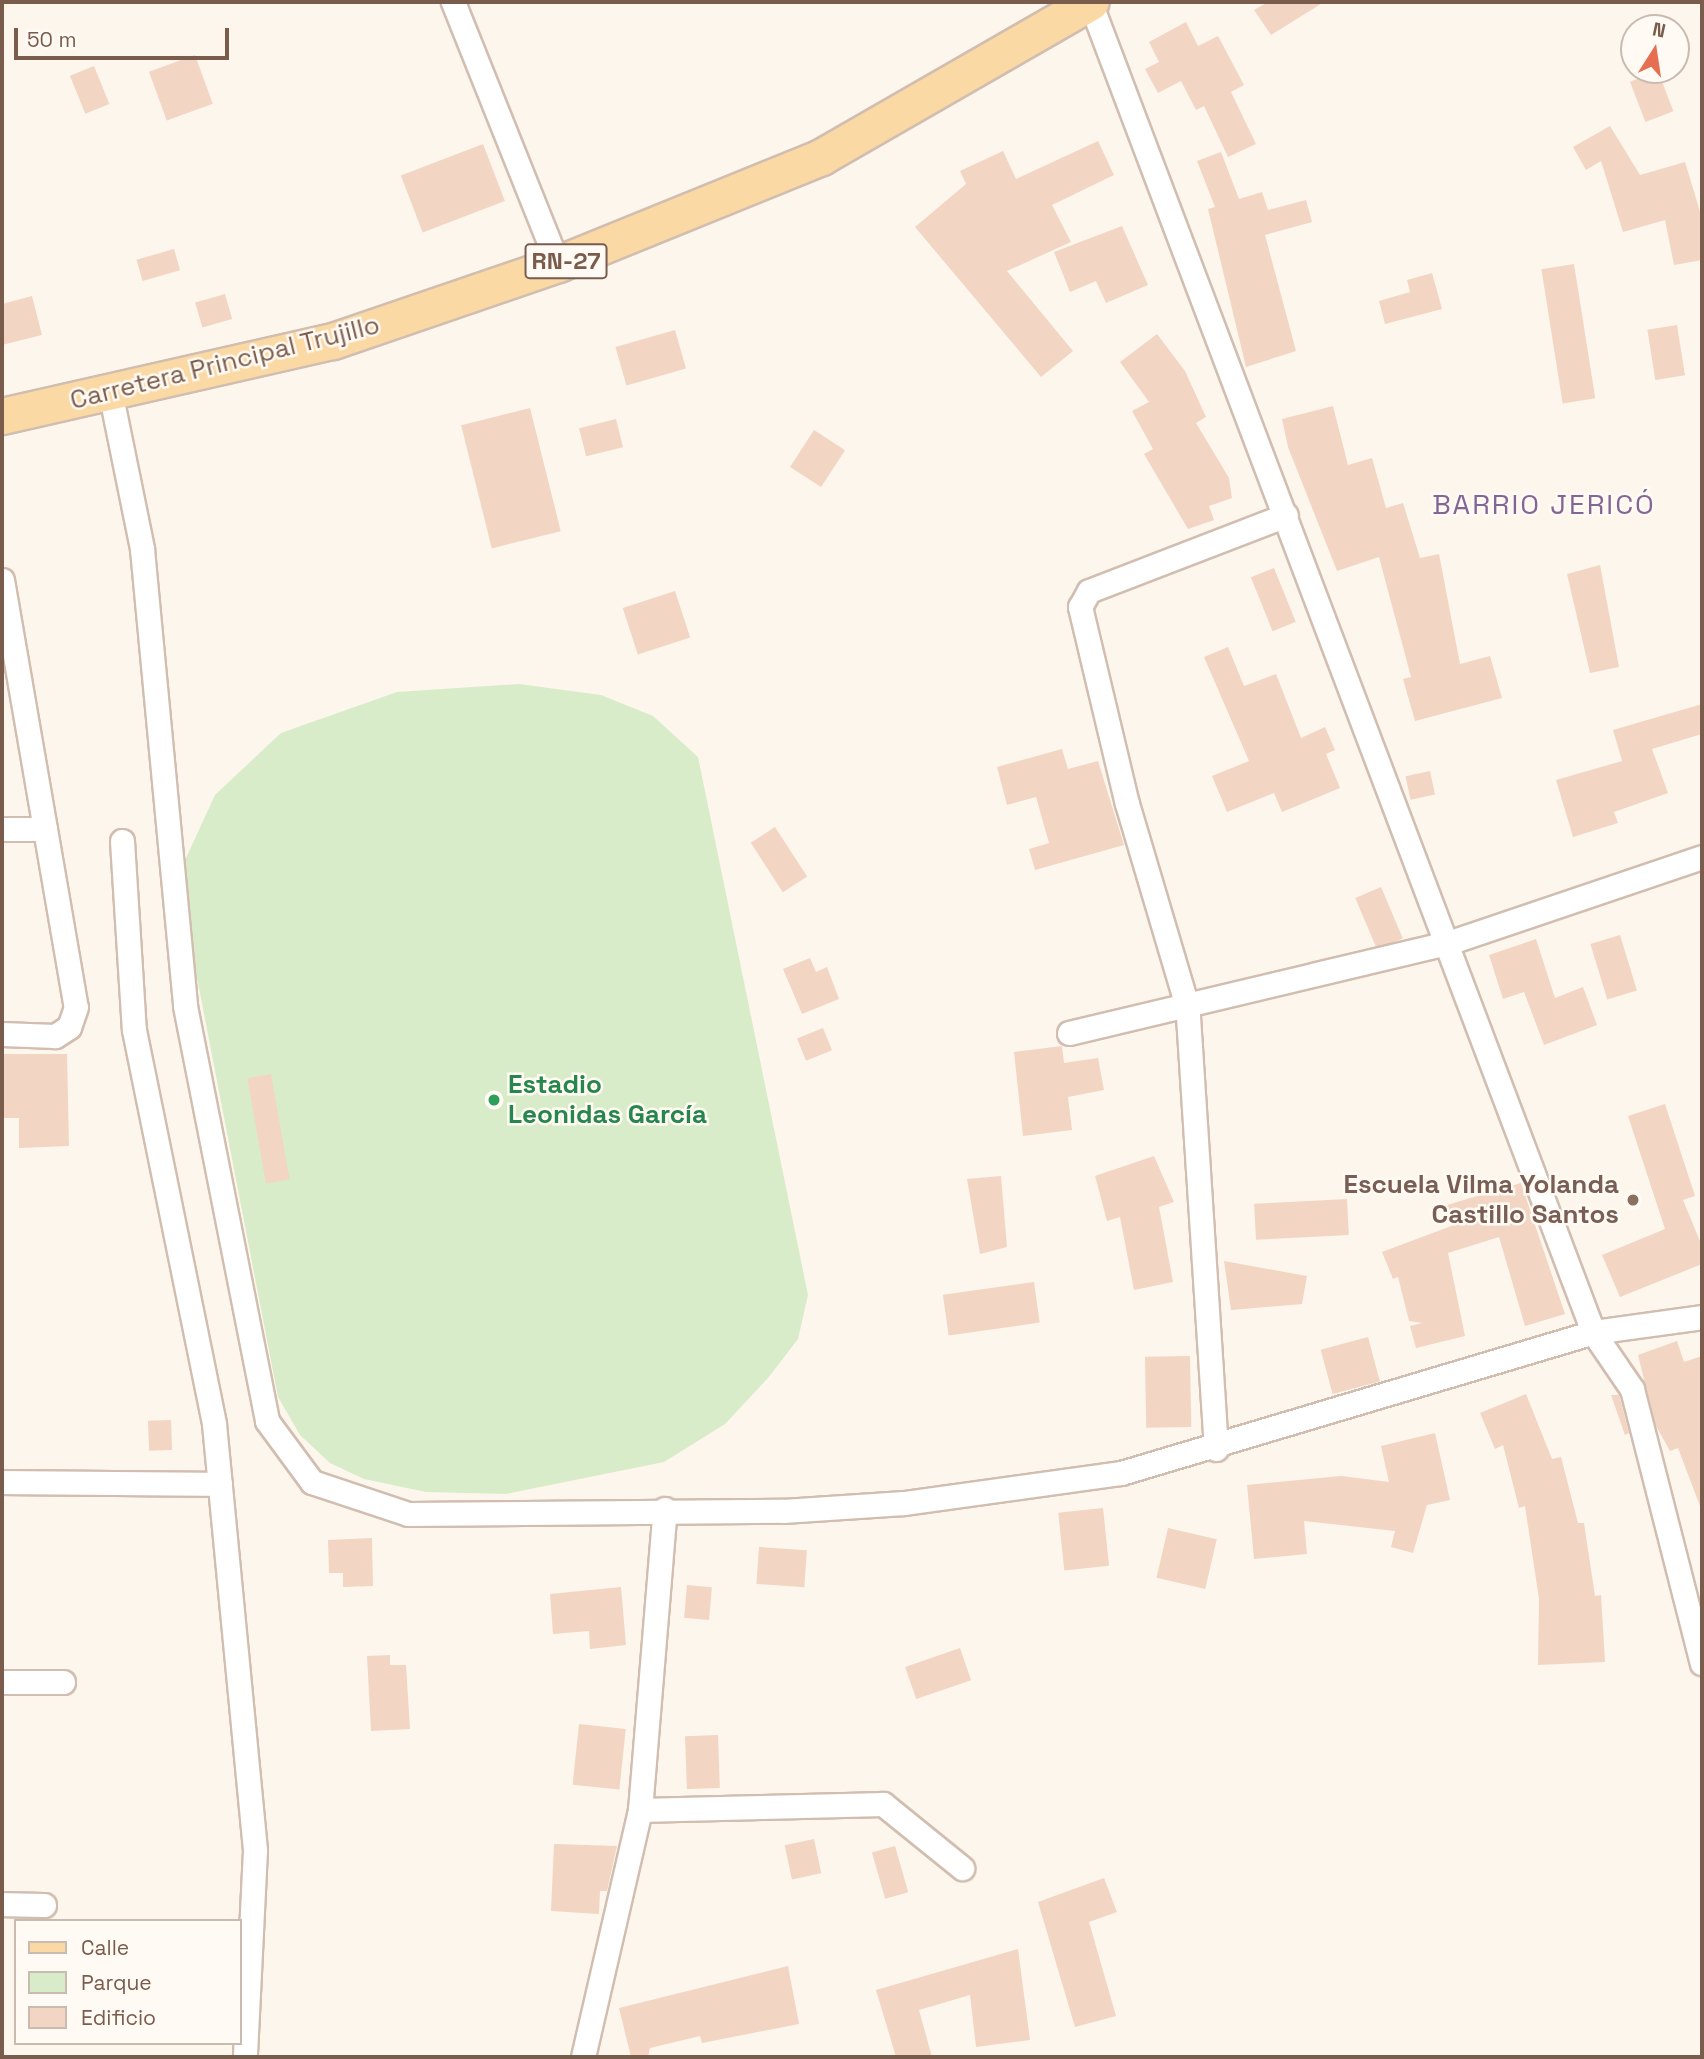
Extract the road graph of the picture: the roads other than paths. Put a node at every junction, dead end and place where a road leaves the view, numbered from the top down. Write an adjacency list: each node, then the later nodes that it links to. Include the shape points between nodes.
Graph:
1 (453, 2): 3 (street)
2 (1091, 2): 3 (main road, Carretera Principal Trujillo / RN-27, via 821,157); 6 (street)
3 (558, 264): 4 (main road, Carretera Principal Trujillo / RN-27, via 333,341)
4 (111, 396): 5 (main road, Carretera Principal Trujillo / RN-27); 21 (street, via 142,549 186,1006 267,1421 312,1482 408,1514)
5 (2, 416)
6 (1286, 515): 12 (street); 13 (street, via 1089,592 1080,607 1127,804)
7 (2, 580): 8 (street)
8 (45, 829): 9 (street); 15 (street, via 76,1007 69,1027 55,1036)
9 (2, 830)
10 (121, 841): 20 (street, via 134,1030 214,1424)
11 (1702, 858): 12 (street)
12 (1448, 943): 13 (street); 17 (street)
13 (1186, 1006): 14 (street); 18 (street)
14 (1069, 1032)
15 (2, 1034)
16 (1702, 1317): 17 (street)
17 (1593, 1332): 18 (street); 22 (street, via 1632,1389)
18 (1216, 1449): 21 (street, via 1121,1473 904,1503 783,1511)
19 (2, 1482): 20 (street)
20 (220, 1484): 29 (street, via 256,1850)
21 (665, 1509): 25 (street)
22 (1702, 1662)
23 (2, 1682): 24 (street)
24 (63, 1682)
25 (640, 1810): 26 (street, via 883,1804); 30 (street)
26 (962, 1868)
27 (2, 1905): 28 (street)
28 (44, 1905)
29 (245, 2057)
30 (583, 2057)

